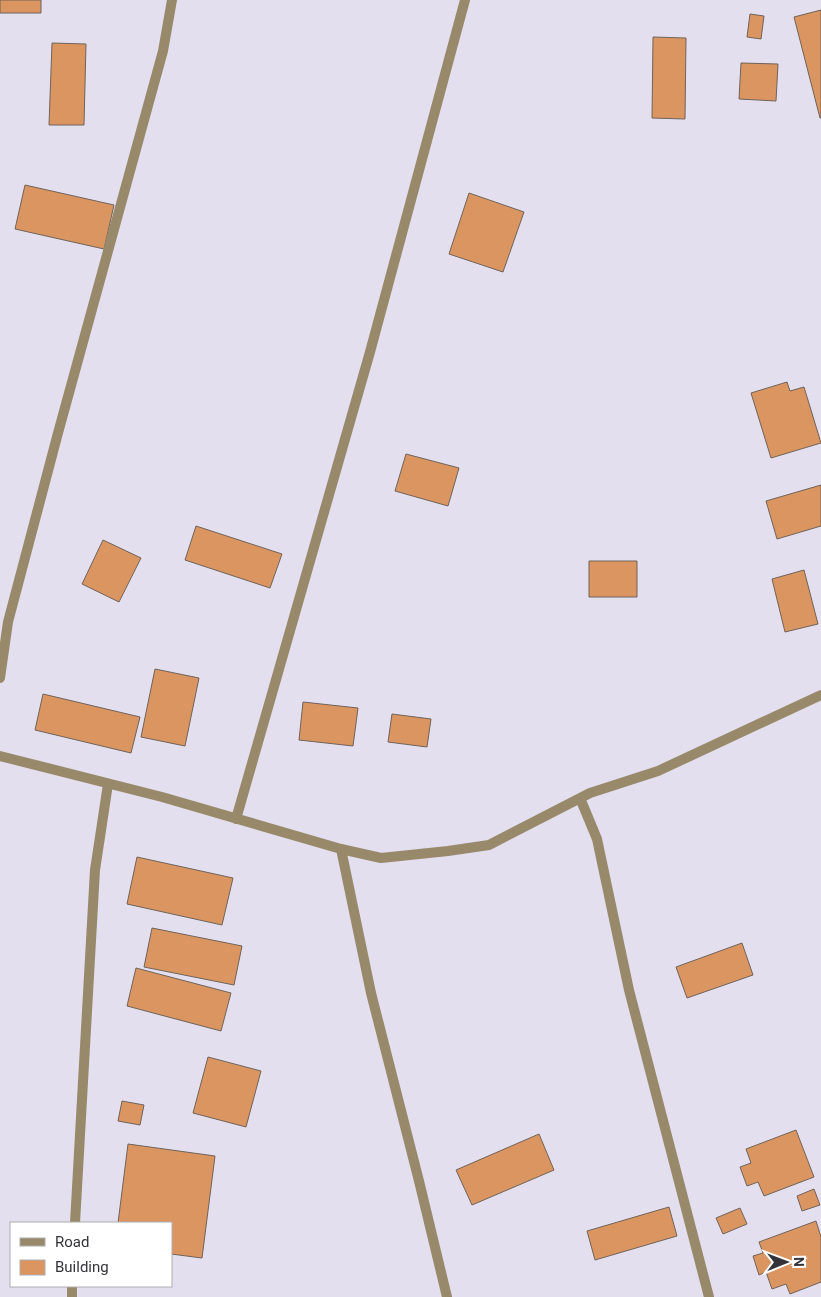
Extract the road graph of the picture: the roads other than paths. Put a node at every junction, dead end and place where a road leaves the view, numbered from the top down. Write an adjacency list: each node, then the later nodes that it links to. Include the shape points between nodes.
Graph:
1 (172, 0): 3 (street, via 163,51 8,622)
2 (465, 0): 8 (street, via 370,352)
3 (0, 678)
4 (821, 695): 7 (street, via 658,771)
5 (0, 756): 6 (street)
6 (108, 784): 8 (street); 10 (street, via 95,870)
7 (580, 798): 9 (street, via 489,845 381,858); 12 (street, via 597,839 629,990)
8 (236, 819): 9 (street)
9 (341, 849): 11 (street, via 370,993)
10 (75, 1222)
11 (447, 1297)
12 (709, 1297)

